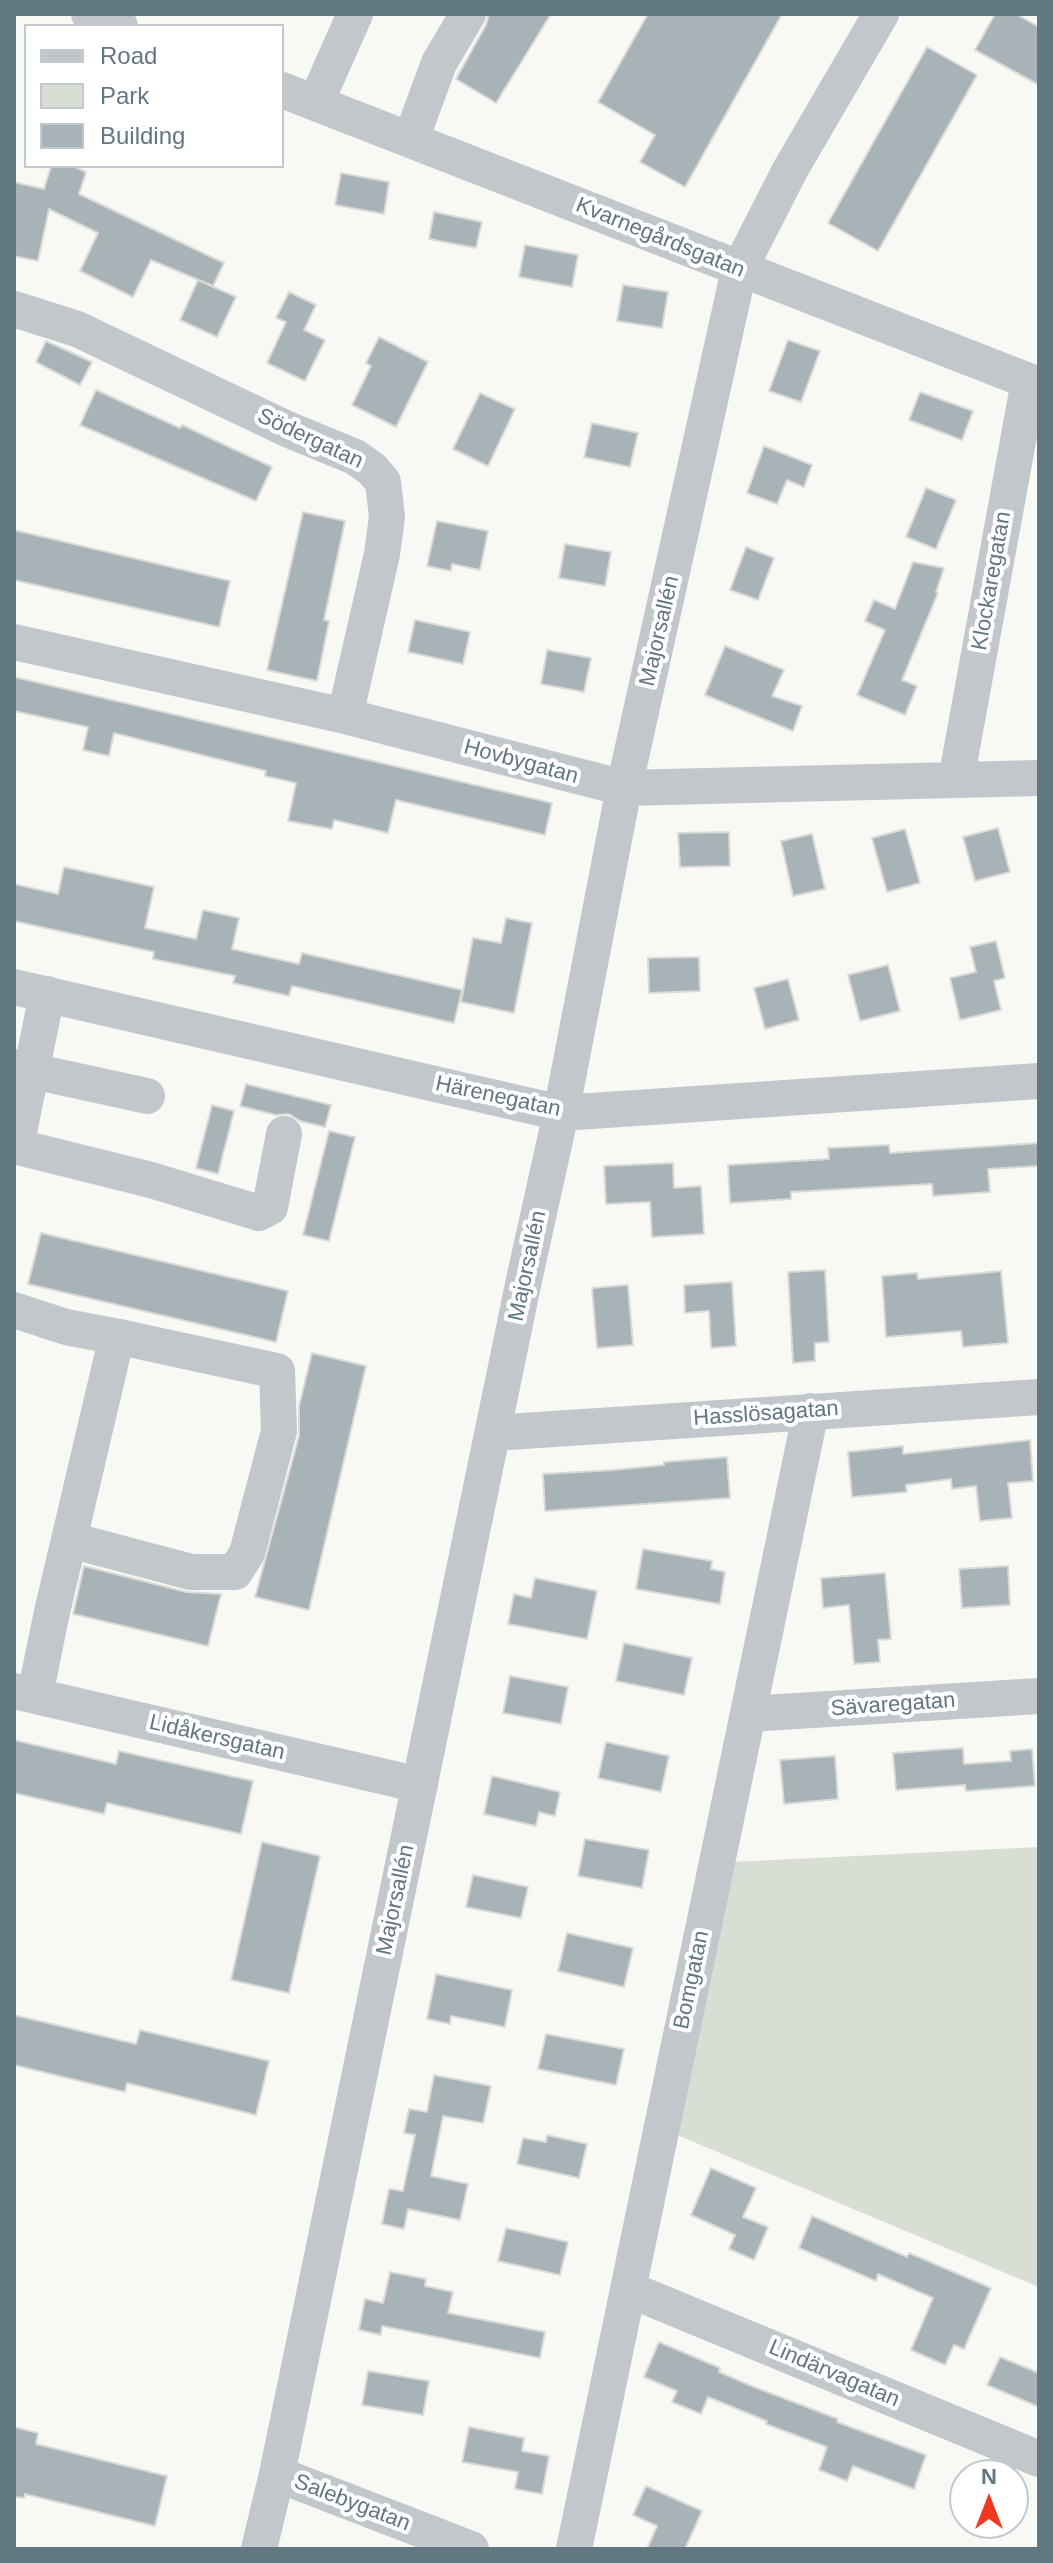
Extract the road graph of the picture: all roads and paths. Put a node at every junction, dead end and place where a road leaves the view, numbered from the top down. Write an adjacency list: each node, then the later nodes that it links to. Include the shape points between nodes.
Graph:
1 (89, 14): 5 (street)
2 (355, 14): 7 (street)
3 (468, 14): 8 (street, via 439,63)
4 (881, 14): 9 (street, Majorsallén)
5 (115, 24)
6 (284, 91): 7 (street, Kvarnegårdsgatan)
7 (316, 102): 8 (street, Kvarnegårdsgatan)
8 (411, 139): 9 (street, Kvarnegårdsgatan)
9 (739, 270): 11 (street, Kvarnegårdsgatan); 16 (street, Majorsallén)
10 (14, 309): 13 (street, Södergatan, via 77,329 355,457 383,482 387,517 382,554)
11 (1034, 383): 15 (street, Klockaregatan)
12 (14, 642): 13 (street, Hovbygatan)
13 (345, 716): 16 (street, Hovbygatan)
14 (1039, 778): 15 (street, Hovbygatan)
15 (956, 780): 16 (street, Hovbygatan)
16 (624, 788): 21 (street, Majorsallén)
17 (31, 991): 18 (street); 21 (street, Härenegatan)
18 (22, 1069): 20 (street); 23 (street)
19 (1039, 1081): 21 (street, Härenegatan)
20 (147, 1096)
21 (561, 1113): 28 (street, Majorsallén)
22 (284, 1134): 23 (street, via 270,1207 259,1213)
23 (15, 1147)
24 (14, 1310): 25 (street)
25 (124, 1338): 29 (street, via 116,1340); 29 (street, via 277,1371 279,1431 247,1553 235,1572 191,1572)
26 (1039, 1397): 27 (street, Hasslösagatan)
27 (811, 1411): 28 (street, Hasslösagatan); 32 (street, Bomgatan)
28 (493, 1433): 33 (street, Majorsallén)
29 (70, 1540): 30 (street)
30 (24, 1693): 33 (street, Lidåkersgatan)
31 (1039, 1696): 32 (street, Sävaregatan)
32 (748, 1714): 34 (street, Bomgatan)
33 (420, 1785): 36 (street, Majorsallén)
34 (628, 2289): 35 (street, Lindärvagatan); 39 (street, Bomgatan)
35 (1039, 2459)
36 (277, 2474): 37 (street, Majorsallén); 38 (street, Salebygatan)
37 (259, 2549)
38 (471, 2549)
39 (574, 2549)

